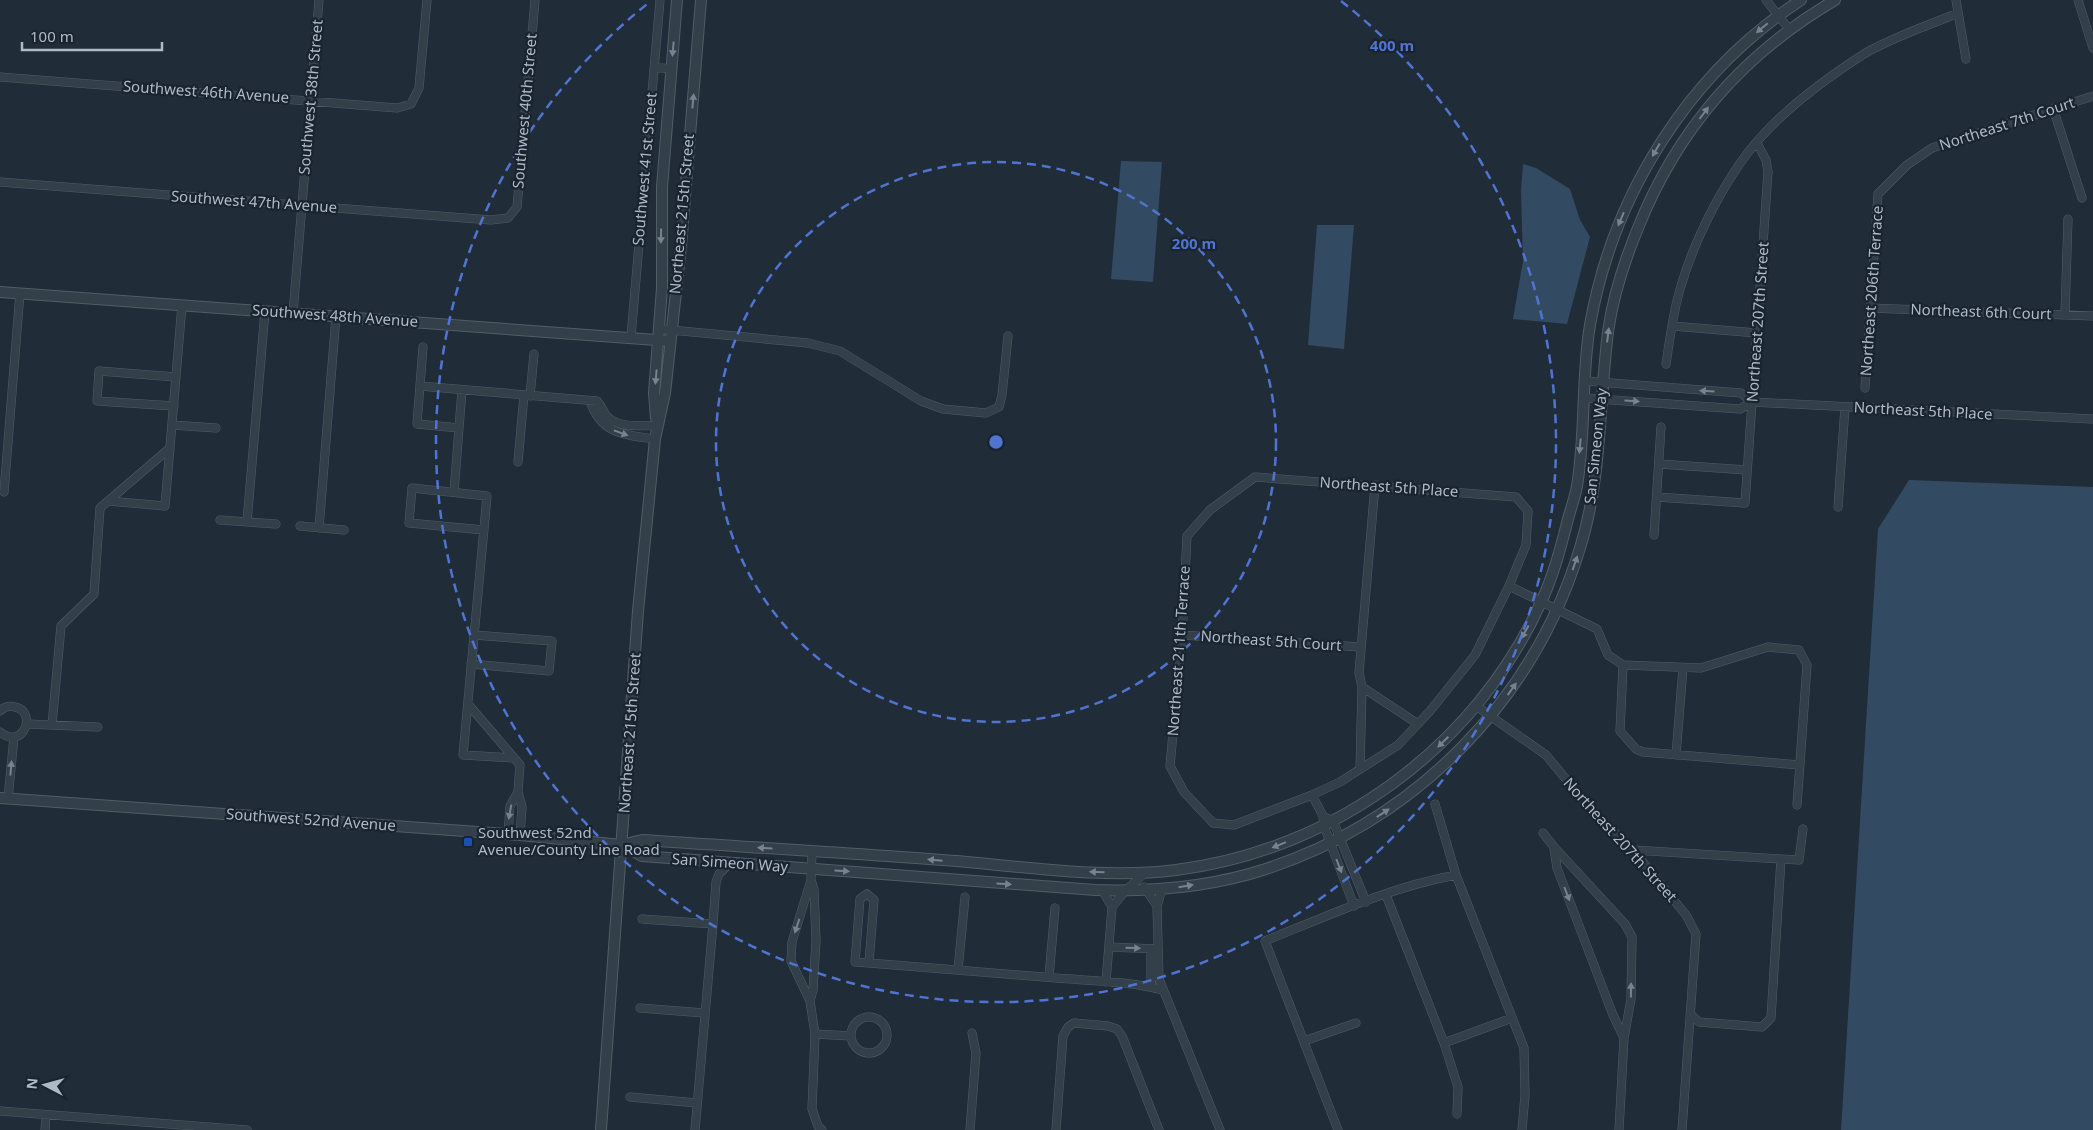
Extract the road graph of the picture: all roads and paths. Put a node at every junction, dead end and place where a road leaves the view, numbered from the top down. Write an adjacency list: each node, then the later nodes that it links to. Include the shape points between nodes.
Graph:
1 (319, 0): 21 (street, Southwest 38th Street)
2 (427, 0): 21 (street, Southwest 46th Avenue, via 419,88 411,104 397,108)
3 (535, 0): 28 (street, Southwest 40th Street, via 517,207)
4 (660, 0): 17 (street, Southwest 41st Street)
5 (677, 0): 18 (street, Northeast 215th Street, one-way to 18)
6 (701, 0): 41 (street, Northeast 215th Street, one-way to 6)
7 (1766, 0): 13 (street)
8 (1801, 0): 13 (street, San Simeon Way)
9 (1835, 0): 14 (street, San Simeon Way)
10 (1956, 0): 12 (street)
11 (2078, 0): 15 (street)
12 (1958, 12): 16 (street); 23 (street, via 1866,53 1801,100)
13 (1777, 16): 14 (street); 51 (street, San Simeon Way, one-way to 51, via 1704,84 1661,140 1632,192 1614,234 1599,285)
14 (1789, 29): 52 (street, San Simeon Way, one-way to 14, via 1608,330 1624,260 1658,183 1679,146 1718,94 1749,62)
15 (2093, 48)
16 (1966, 59)
17 (654, 67): 18 (street); 44 (street, Southwest 41st Street)
18 (671, 69): 40 (street, Northeast 215th Street, one-way to 40, via 662,187)
19 (0, 77): 21 (street, Southwest 46th Avenue)
20 (2093, 96): 22 (street, Northeast 7th Court)
21 (311, 100): 27 (street, Southwest 38th Street)
22 (2054, 108): 25 (street, Northeast 7th Court, via 1932,148 1908,165); 26 (street)
23 (1757, 143): 39 (street, via 1711,212 1680,287); 42 (street, Northeast 207th Street, via 1768,172)
24 (0, 182): 27 (street, Southwest 47th Avenue)
25 (1878, 194): 33 (street, Northeast 206th Terrace)
26 (2082, 198)
27 (302, 205): 28 (street, Southwest 47th Avenue, via 491,220); 35 (street, Southwest 38th Street)
28 (508, 218)
29 (2068, 219): 36 (street)
30 (0, 292): 31 (street, Southwest 48th Avenue)
31 (20, 294): 32 (street, Southwest 48th Avenue); 75 (street)
32 (182, 305): 34 (street, Southwest 48th Avenue); 50 (street)
33 (1869, 308): 36 (street, Northeast 6th Court); 54 (street, Northeast 206th Terrace)
34 (265, 311): 35 (street, Southwest 48th Avenue); 81 (street)
35 (293, 313): 37 (street, Southwest 48th Avenue)
36 (2065, 315): 38 (street, Northeast 6th Court)
37 (336, 316): 44 (street, Southwest 48th Avenue); 84 (street)
38 (2093, 316)
39 (1672, 326): 42 (street); 49 (street)
40 (660, 329): 41 (street); 45 (street, Northeast 215th Street)
41 (671, 330): 43 (street, via 808,343 840,351 922,401 943,409 986,413 998,407 1000,401); 46 (street, Northeast 215th Street)
42 (1757, 332): 60 (street, Northeast 207th Street)
43 (1008, 336)
44 (631, 338): 45 (street, Southwest 48th Avenue)
45 (659, 340): 46 (street, Southwest 48th Avenue); 65 (street, Northeast 215th Street, one-way to 65, via 654,393)
46 (670, 341): 65 (street, Northeast 215th Street, via 665,393)
47 (423, 348): 53 (street)
48 (534, 354): 56 (street)
49 (1666, 364)
50 (176, 377): 61 (street); 61 (street, via 99,371 97,402)
51 (1585, 382): 52 (street, Northeast 5th Place); 57 (street, San Simeon Way)
52 (1603, 383): 58 (street, San Simeon Way); 60 (street, Northeast 5th Place, one-way to 52, via 1741,393)
53 (420, 386): 55 (street); 68 (street, via 417,424)
54 (1865, 388)
55 (462, 390): 56 (street); 68 (street)
56 (527, 395): 59 (street); 71 (street)
57 (1584, 398): 58 (street, Northeast 5th Place); 90 (street, San Simeon Way, one-way to 90, via 1577,486 1559,556)
58 (1602, 399): 60 (street, Northeast 5th Place, one-way to 60, via 1740,409); 91 (street, San Simeon Way, one-way to 58, via 1581,546 1592,500)
59 (590, 401): 65 (street, via 597,401 606,415 618,423); 69 (street, one-way to 69, via 598,419 618,433)
60 (1752, 402): 62 (street, Northeast 5th Place); 73 (street, Northeast 207th Street)
61 (174, 406): 64 (street)
62 (1845, 407): 63 (street, Northeast 5th Place); 79 (street)
63 (2093, 419)
64 (172, 425): 67 (street); 70 (street)
65 (657, 426): 69 (street, Northeast 215th Street)
66 (1661, 427): 72 (street)
67 (216, 428)
68 (459, 428): 76 (street)
69 (655, 438): 127 (street, Northeast 215th Street, via 638,611)
70 (170, 448): 78 (street); 78 (street, via 165,506)
71 (518, 462)
72 (1659, 464): 73 (street); 77 (street)
73 (1747, 470): 77 (street, Northeast 207th Street, via 1745,503)
74 (1375, 485): 88 (street, Northeast 5th Place, via 1255,477 1210,510); 89 (street, Northeast 5th Place, via 1516,497 1528,512 1526,545); 94 (street)
75 (4, 492)
76 (454, 492): 86 (street, via 487,496); 86 (street, via 412,488 409,523)
77 (1657, 497): 87 (street)
78 (108, 501): 105 (street, via 100,508 94,594 60,626)
79 (1838, 507)
80 (220, 520): 81 (street)
81 (247, 522): 82 (street)
82 (276, 524)
83 (300, 526): 84 (street)
84 (319, 528): 85 (street)
85 (344, 530)
86 (484, 530): 92 (street)
87 (1654, 535)
88 (1188, 536): 93 (street, Northeast 211th Terrace)
89 (1508, 586): 90 (street); 104 (street, Northeast 5th Place, via 1475,655)
90 (1542, 601): 91 (street); 100 (street, San Simeon Way, one-way to 100, via 1508,662)
91 (1558, 609): 96 (street, via 1596,629 1608,655); 102 (street, San Simeon Way, one-way to 91, via 1536,652)
92 (474, 635): 95 (street); 95 (street, via 552,641 549,671)
93 (1182, 635): 94 (street, Northeast 5th Court); 113 (street, Northeast 211th Terrace)
94 (1361, 647): 98 (street, via 1358,673)
95 (471, 664): 99 (street)
96 (1623, 665): 97 (street); 110 (street, via 1620,731 1636,749)
97 (1684, 668): 110 (street); 112 (street, via 1702,668 1768,647 1799,650 1807,664)
98 (1362, 687): 104 (street); 114 (street)
99 (468, 704): 111 (street); 111 (street, via 463,755)
100 (1476, 706): 102 (street, Northeast 207th Street); 120 (street, San Simeon Way, one-way to 120, via 1443,742 1408,772 1368,801)
101 (0, 711): 103 (street, via 9,706 19,708 26,716)
102 (1491, 716): 125 (street, San Simeon Way, one-way to 102, via 1377,817 1429,779 1465,746); 129 (street, Northeast 207th Street, via 1546,756 1593,812)
103 (27, 724): 105 (street); 108 (street, via 24,731)
104 (1418, 724): 114 (street, Northeast 5th Place, via 1398,745)
105 (52, 725): 106 (street)
106 (98, 727)
107 (0, 733): 108 (street); 109 (street)
108 (14, 737): 117 (street, one-way to 108)
109 (0, 739)
110 (1676, 755): 112 (street)
111 (514, 758): 115 (street, via 520,765)
112 (1800, 765): 119 (street)
113 (1170, 766): 116 (street, Northeast 5th Place, via 1184,792 1213,823 1234,825)
114 (1360, 769): 116 (street, Northeast 5th Place)
115 (518, 792): 123 (street, one-way to 123, via 510,806); 124 (street, via 522,807)
116 (1312, 795): 120 (street)
117 (4, 798): 123 (street, Southwest 52nd Avenue)
118 (1435, 804): 136 (street)
119 (1797, 805)
120 (1327, 821): 125 (street); 126 (street); 134 (street, San Simeon Way, one-way to 134, via 1267,850 1208,864)
121 (1803, 829): 131 (street, via 1799,860)
122 (1543, 833): 128 (street)
123 (508, 834): 124 (street, Southwest 52nd Avenue)
124 (520, 835): 127 (street, Southwest 52nd Avenue)
125 (1340, 837): 126 (street, San Simeon Way); 145 (street)
126 (1330, 842): 139 (street, San Simeon Way, one-way to 126, via 1224,880 1265,869); 147 (street, one-way to 147)
127 (622, 845): 130 (street, San Simeon Way, one-way to 127, via 640,840); 132 (street, San Simeon Way, via 642,856); 180 (street, Northeast 215th Street)
128 (1554, 847): 169 (street, one-way to 169, via 1557,868); 169 (street, one-way to 128, via 1631,999 1632,937 1625,924)
129 (1632, 850): 131 (street); 163 (street, Northeast 207th Street, via 1686,915 1696,934)
130 (812, 851): 133 (street); 135 (street, San Simeon Way, one-way to 130)
131 (1781, 859): 163 (street, via 1771,1018 1762,1027 1699,1022)
132 (730, 863): 133 (street, San Simeon Way); 151 (street, via 718,878)
133 (811, 869): 137 (street); 140 (street, San Simeon Way, one-way to 140)
134 (1146, 872): 135 (street, San Simeon Way); 138 (street)
135 (1123, 873): 138 (street)
136 (1456, 875): 143 (street, via 1425,881); 164 (street)
137 (811, 880): 160 (street, via 816,941); 160 (street, one-way to 160, via 792,942 791,961)
138 (1137, 880): 141 (street); 142 (street)
139 (1162, 889): 141 (street, San Simeon Way); 146 (street)
140 (1102, 890): 142 (street, San Simeon Way); 148 (street)
141 (1147, 890): 142 (street, San Simeon Way); 146 (street)
142 (1125, 891): 148 (street)
143 (1386, 895): 145 (street); 171 (street)
144 (965, 897): 155 (street)
145 (1366, 902): 147 (street)
146 (1157, 906): 153 (street)
147 (1354, 906): 170 (street, via 1265,941)
148 (1112, 907): 152 (street)
149 (1055, 908): 156 (street)
150 (642, 919): 151 (street)
151 (713, 924): 162 (street)
152 (1109, 947): 153 (street, one-way to 153); 157 (street)
153 (1155, 949): 158 (street); 159 (street)
154 (869, 963): 154 (street, via 855,962 860,899 868,894 874,900); 155 (street)
155 (958, 970): 156 (street)
156 (1049, 977): 157 (street)
157 (1106, 982): 158 (street)
158 (1151, 987): 159 (street)
159 (1162, 990): 186 (street)
160 (810, 1001): 167 (street)
161 (640, 1008): 162 (street)
162 (704, 1013): 173 (street)
163 (1690, 1014): 190 (street, Northeast 207th Street)
164 (1512, 1018): 171 (street); 188 (street, via 1524,1048)
165 (1356, 1023): 170 (street)
166 (972, 1033): 183 (street, via 976,1053)
167 (815, 1034): 168 (street); 182 (street, via 812,1109)
168 (851, 1036): 168 (street, via 855,1047 865,1054 882,1048 887,1031 880,1021 869,1017 854,1024)
169 (1624, 1038): 189 (street)
170 (1304, 1041): 187 (street)
171 (1444, 1044): 176 (street, via 1458,1087)
172 (630, 1097): 173 (street)
173 (697, 1103): 181 (street)
174 (0, 1111): 175 (street)
175 (46, 1114): 177 (street); 178 (street)
176 (1457, 1114)
177 (152, 1126): 179 (street)
178 (45, 1130)
179 (247, 1130)
180 (600, 1130)
181 (695, 1130)
182 (822, 1130)
183 (970, 1130)
184 (1056, 1130): 185 (street, via 1063,1036 1074,1023 1117,1029)
185 (1159, 1130)
186 (1220, 1130)
187 (1338, 1130)
188 (1522, 1130)
189 (1619, 1130)
190 (1682, 1130)

